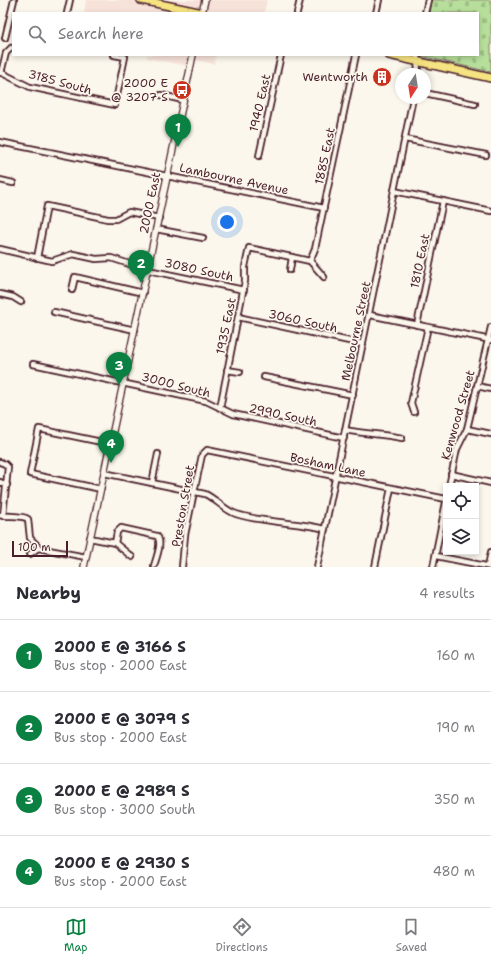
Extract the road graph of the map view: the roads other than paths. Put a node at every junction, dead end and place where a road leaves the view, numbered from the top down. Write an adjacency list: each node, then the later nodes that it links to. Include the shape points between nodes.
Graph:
1 (14, 0): 14 (street)
2 (70, 0): 8 (street)
3 (141, 0): 9 (main road)
4 (205, 0): 10 (street)
5 (300, 0): 11 (street)
6 (379, 0): 12 (street)
7 (428, 0): 13 (street)
8 (67, 12)
9 (197, 12)
10 (202, 12)
11 (297, 12)
12 (376, 12)
13 (425, 12)
14 (5, 38)
15 (11, 48): 23 (street, via 6,53)
16 (120, 56): 23 (street, 3185 South, via 125,57 115,105 30,87)
17 (193, 56): 27 (street, 2000 East)
18 (281, 56): 33 (street, 1940 East)
19 (356, 56): 39 (street, 1885 East)
20 (398, 56): 21 (main road)
21 (417, 58): 22 (street); 24 (main road)
22 (418, 68)
23 (0, 73)
24 (491, 78)
25 (431, 94): 29 (street)
26 (161, 95): 27 (street)
27 (183, 100): 34 (street, 2000 East)
28 (412, 104): 30 (street, Melbourne Street)
29 (475, 104)
30 (405, 139): 32 (street); 37 (street, Melbourne Street)
31 (0, 142): 34 (street, Lambourne Avenue)
32 (486, 155)
33 (259, 156)
34 (168, 176): 39 (street, Lambourne Avenue); 41 (street, 2000 East)
35 (0, 180): 36 (street)
36 (12, 183)
37 (394, 191): 38 (street); 57 (street, Melbourne Street)
38 (443, 201): 40 (street); 59 (street, 1810 East)
39 (324, 208): 47 (street, 1885 East, via 316,249)
40 (491, 212)
41 (159, 218): 42 (street, 2000 East); 46 (street, via 129,212 116,219 108,219 47,206)
42 (156, 229): 43 (street); 48 (street, 2000 East)
43 (203, 238)
44 (0, 250): 46 (street)
45 (292, 257): 47 (street); 49 (street); 52 (street, 1935 East, via 249,248)
46 (37, 258): 48 (street, 3080 South, via 57,260 73,254 96,259 111,258)
47 (310, 261): 50 (street)
48 (148, 270): 52 (street, 3080 South); 53 (street, 2000 East)
49 (290, 270)
50 (324, 277)
51 (72, 290): 53 (street, via 75,277)
52 (244, 290): 58 (street, 1935 East)
53 (143, 293): 62 (street, 2000 East)
54 (0, 294): 55 (street, via 14,297)
55 (21, 302)
56 (54, 312): 62 (street)
57 (370, 315): 59 (street); 64 (street, Melbourne Street)
58 (238, 317): 64 (street, 3060 South); 66 (street, 1935 East)
59 (418, 325): 60 (street)
60 (428, 327): 63 (street); 74 (street, via 412,403)
61 (491, 327): 63 (street, Kenwood Street)
62 (135, 330): 69 (street, 2000 East)
63 (490, 340): 70 (street, Kenwood Street)
64 (363, 344): 72 (street, Melbourne Street)
65 (33, 364): 69 (street, 3000 South)
66 (227, 370): 67 (street); 73 (street, 1935 East)
67 (240, 372)
68 (264, 377): 72 (street)
69 (124, 383): 73 (street, 3000 South, via 206,401); 80 (street, 2000 East)
70 (477, 386): 71 (street); 75 (street, Kenwood Street)
71 (491, 389)
72 (353, 395): 76 (street, Melbourne Street)
73 (220, 408): 78 (street, 2990 South, via 233,414)
74 (414, 412)
75 (467, 429): 77 (street); 85 (street, Kenwood Street, via 457,449)
76 (345, 430): 78 (street, Melbourne Street); 79 (street)
77 (491, 434)
78 (344, 438): 86 (street, Melbourne Street)
79 (402, 438)
80 (111, 444): 84 (street, 2000 East); 93 (street, via 39,429 30,474)
81 (205, 450): 86 (street, Bosham Lane); 94 (street, Preston Street)
82 (158, 454): 88 (street)
83 (0, 462): 91 (street, via 8,467)
84 (104, 473): 88 (street); 93 (street, 2000 East)
85 (451, 474): 89 (street, Kenwood Street); 90 (street)
86 (335, 477): 92 (street, Bosham Lane); 98 (street, Melbourne Street)
87 (0, 482): 91 (street)
88 (152, 483): 94 (street)
89 (450, 483)
90 (491, 483)
91 (7, 485): 96 (street)
92 (391, 488): 95 (street, Bosham Lane); 111 (street)
93 (101, 489): 99 (street, 2000 East)
94 (194, 492): 98 (street, via 212,497 236,514 283,524); 109 (street, Preston Street, via 185,535)
95 (443, 498)
96 (1, 516): 101 (street, via 28,519 30,538)
97 (443, 518): 104 (street)
98 (325, 529): 110 (street, Melbourne Street)
99 (90, 538): 100 (street); 105 (street, 2000 East)
100 (115, 543): 106 (street); 107 (street, via 121,528 154,535 159,538)
101 (38, 548): 103 (street); 105 (street)
102 (491, 552): 113 (street)
103 (30, 554)
104 (436, 556): 112 (street); 113 (street)
105 (86, 557): 108 (street, 2000 East)
106 (132, 557)
107 (154, 566)
108 (84, 567)
109 (182, 567)
110 (317, 567)
111 (375, 567)
112 (433, 567)
113 (490, 567)

